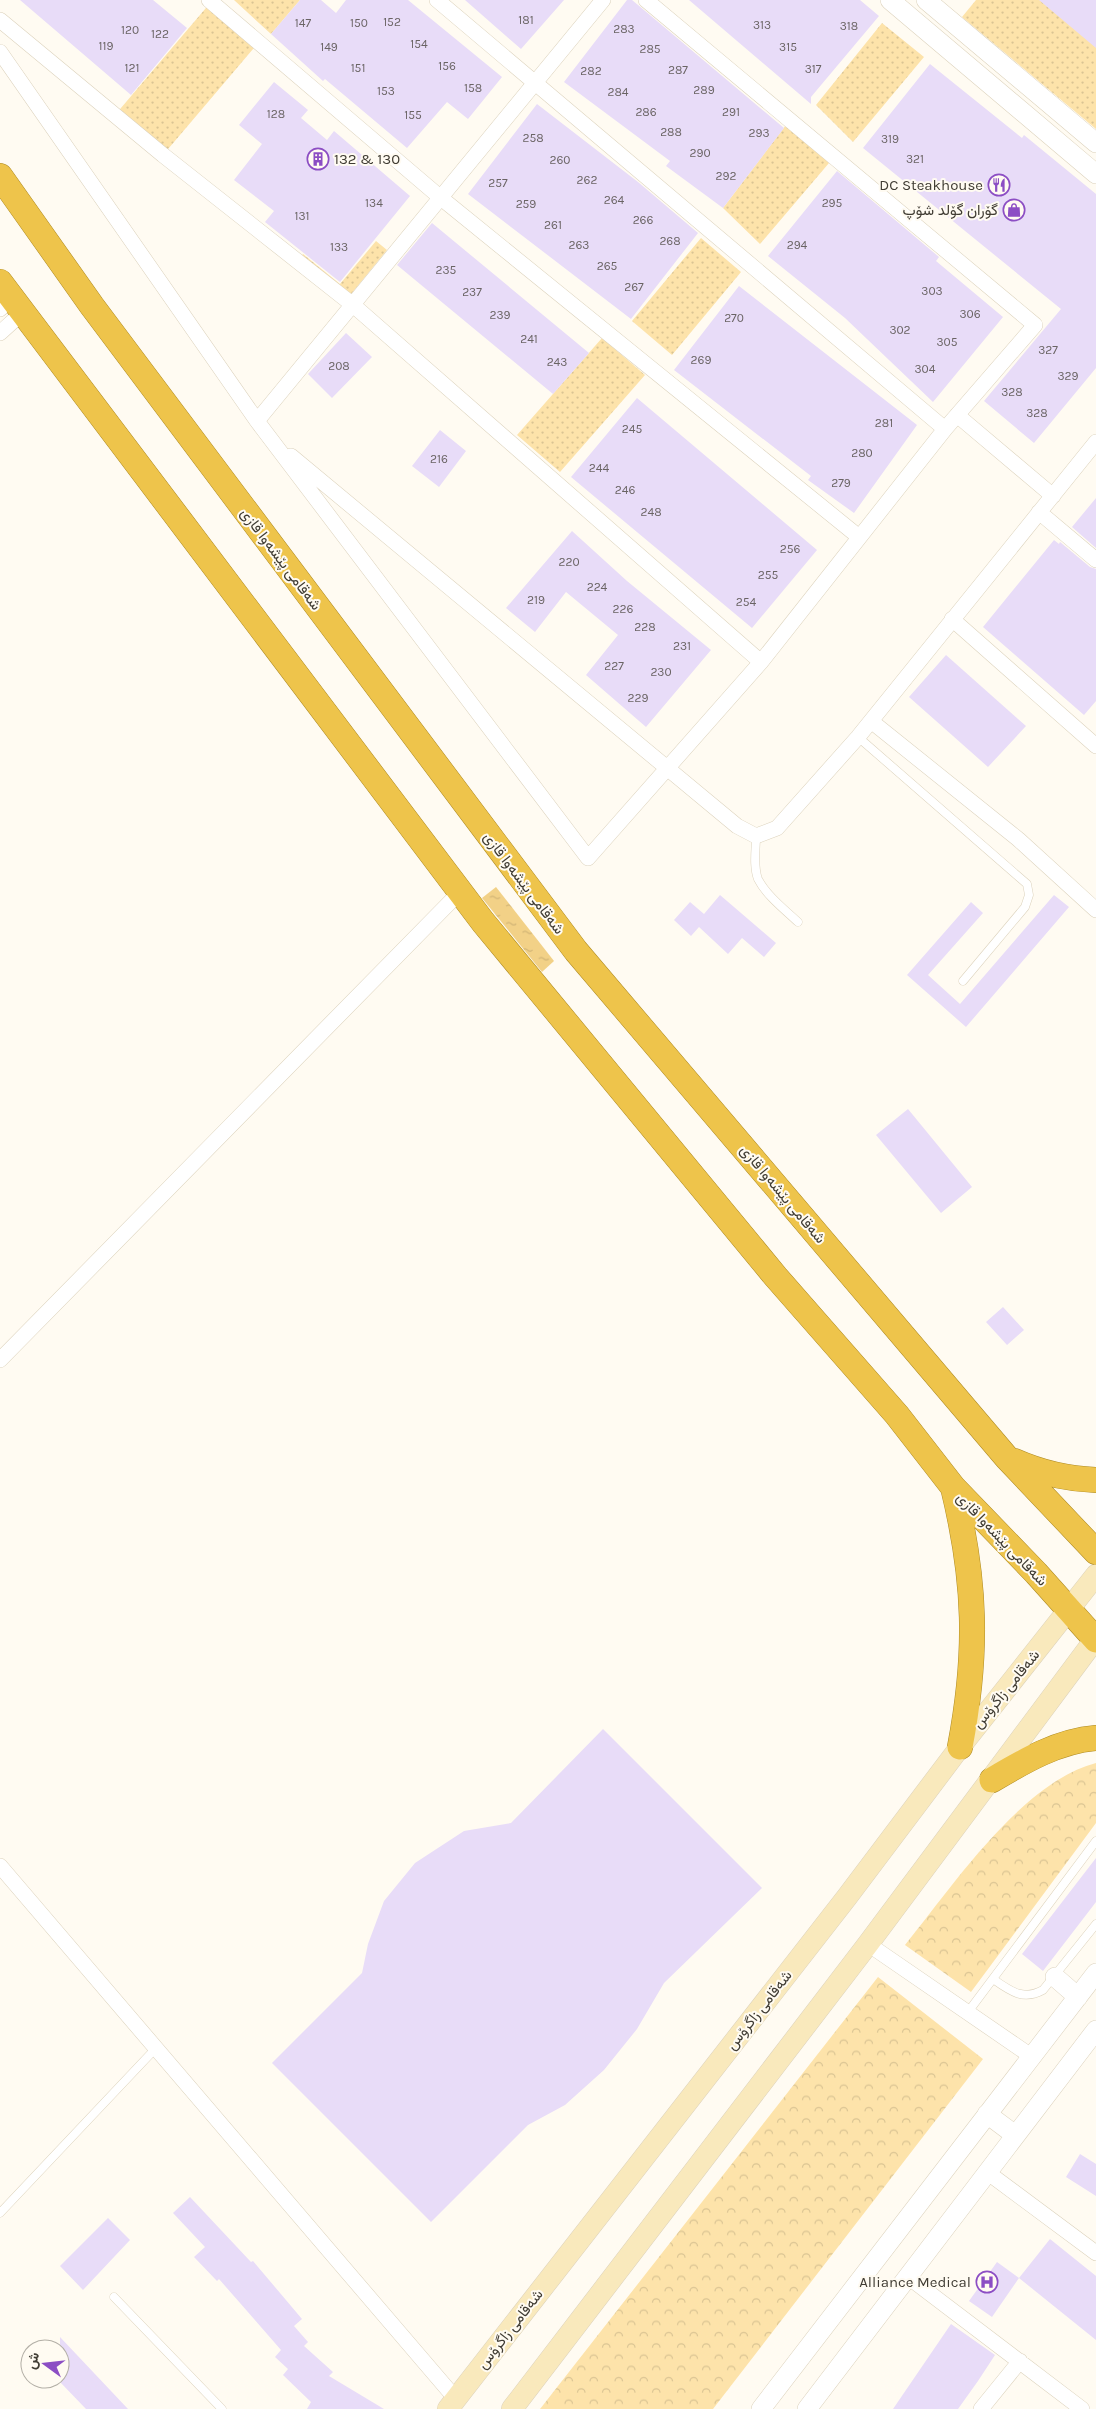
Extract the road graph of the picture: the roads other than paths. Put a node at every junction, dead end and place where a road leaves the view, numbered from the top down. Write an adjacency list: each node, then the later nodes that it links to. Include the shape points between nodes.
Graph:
1 (209, 0): 15 (street)
2 (437, 0): 9 (street)
3 (602, 0): 9 (street)
4 (646, 0): 19 (street, via 1036,325)
5 (890, 0): 12 (street)
6 (926, 0): 10 (street)
7 (0, 20): 17 (street)
8 (0, 52): 20 (street)
9 (534, 82): 15 (street); 21 (street)
10 (1075, 125): 11 (street); 12 (street)
11 (1096, 142)
12 (1059, 143): 13 (street)
13 (1096, 174)
14 (0, 176): 40 (highway, شەقامی پێشەوا قازی, via 92,306 576,951)
15 (441, 198): 17 (street); 26 (street)
16 (7, 298): 18 (street); 35 (highway, شەقامی پێشەوا قازی)
17 (352, 305): 20 (street); 29 (street)
18 (0, 333)
19 (958, 415): 21 (street); 24 (street)
20 (257, 421): 22 (street)
21 (946, 429): 26 (street)
22 (271, 439): 33 (street); 33 (street, via 588,858)
23 (1096, 442): 24 (street)
24 (1053, 496): 25 (street)
25 (1039, 512): 27 (street); 28 (street)
26 (858, 537): 29 (street)
27 (1096, 560)
28 (952, 619): 30 (street); 32 (street)
29 (761, 662): 33 (street)
30 (871, 721): 31 (street); 36 (street, via 1018,839)
31 (858, 738): 34 (street, via 778,828); 38 (lane, via 1027,884 1029,895 1025,907)
32 (1096, 746)
33 (667, 768): 34 (street, via 737,826)
34 (756, 836): 37 (lane, via 758,878)
35 (460, 892): 39 (street); 42 (highway, شەقامی پێشەوا قازی, via 776,1277 897,1415)
36 (1096, 910)
37 (798, 922)
38 (963, 981)
39 (0, 1360)
40 (1007, 1458): 41 (highway, via 1065,1478); 43 (highway, شەقامی پێشەوا قازی)
41 (1096, 1480)
42 (953, 1487): 45 (highway, شەقامی پێشەوا قازی); 48 (highway, via 966,1542 974,1619 972,1670)
43 (1096, 1552)
44 (1096, 1575): 45 (main road, شەقامی زاگرۆس)
45 (1069, 1610): 46 (highway, شەقامی پێشەوا قازی); 48 (main road, شەقامی زاگرۆس)
46 (1096, 1639): 49 (main road)
47 (1096, 1738): 49 (highway, via 1055,1747)
48 (960, 1747): 70 (main road, شەقامی زاگرۆس)
49 (992, 1780): 53 (main road)
50 (1096, 1841): 56 (lane)
51 (0, 1866): 60 (street)
52 (1096, 1924): 55 (lane)
53 (868, 1944): 58 (street); 72 (main road)
54 (1096, 1973): 57 (street)
55 (1055, 1977): 56 (lane, via 1043,1990 1024,1996); 57 (street)
56 (993, 1979): 58 (lane)
57 (1078, 1996): 61 (street)
58 (968, 2012): 61 (street)
59 (1096, 2030): 63 (street)
60 (156, 2048): 65 (lane); 70 (street)
61 (1031, 2056): 62 (street)
62 (986, 2114): 63 (street); 73 (street)
63 (1015, 2135): 64 (street)
64 (987, 2172): 66 (street); 67 (street)
65 (0, 2214)
66 (1096, 2253)
67 (907, 2276): 69 (street); 74 (street)
68 (114, 2297): 71 (lane)
69 (1020, 2361): 75 (street); 76 (street)
70 (452, 2404)
71 (222, 2409)
72 (512, 2409)
73 (762, 2409)
74 (807, 2409)
75 (982, 2409)
76 (1082, 2409)

